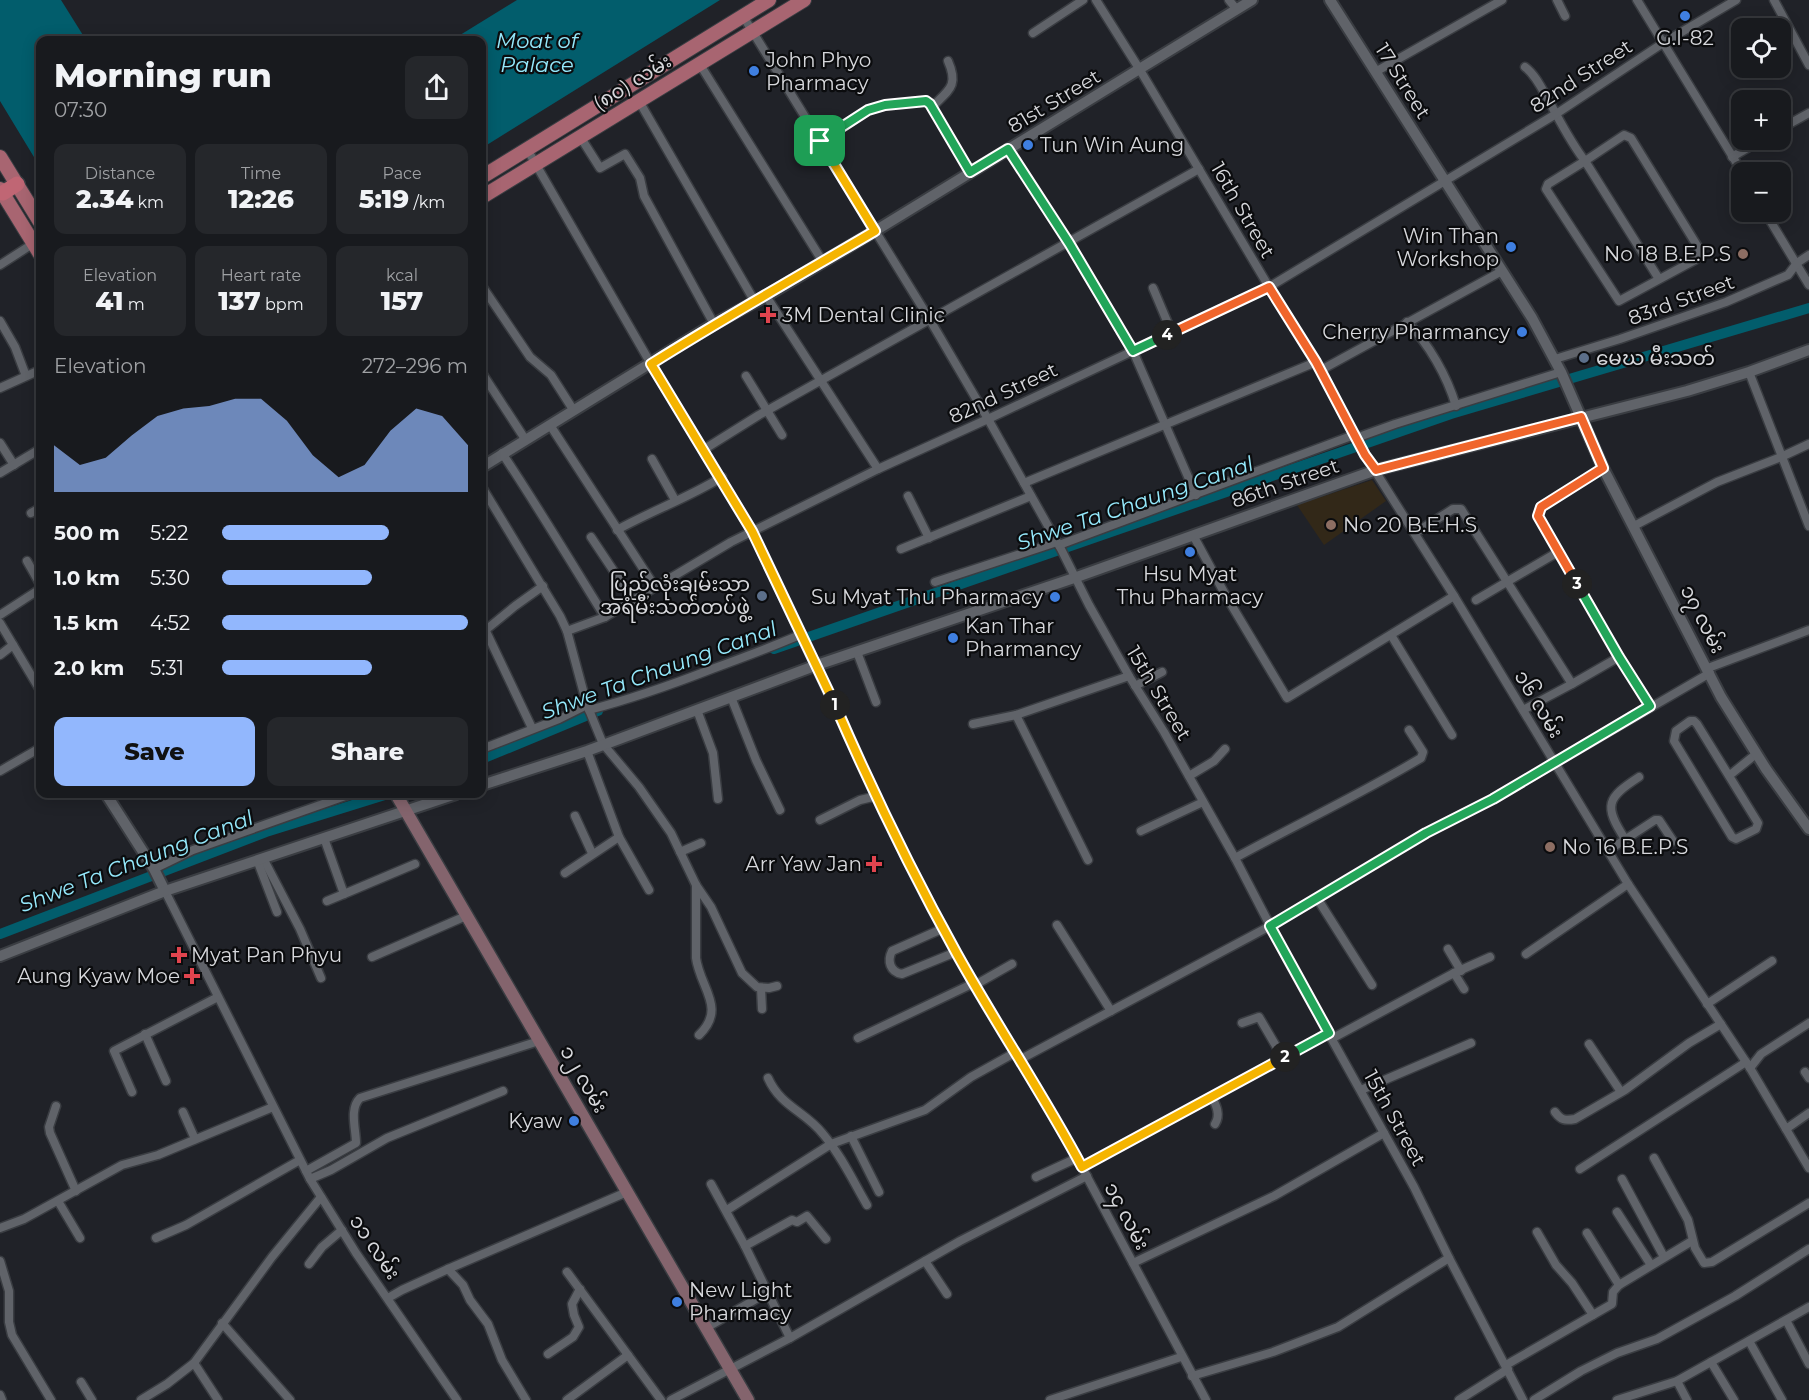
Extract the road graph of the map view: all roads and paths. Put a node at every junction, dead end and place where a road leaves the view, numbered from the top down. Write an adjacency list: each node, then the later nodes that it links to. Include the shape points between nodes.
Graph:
1 (769, 0): 14 (main road, (၈၀) လမ်း)
2 (804, 0): 16 (main road, (၈၀) လမ်း)
3 (1083, 0): 17 (street)
4 (1096, 0): 23 (street, 16th Street)
5 (1229, 0): 13 (street)
6 (1252, 0): 13 (street, 81st Street)
7 (1330, 0): 24 (street, 17 Street)
8 (1502, 0): 24 (street)
9 (1557, 0): 15 (street)
10 (1637, 0): 18 (street)
11 (1736, 0): 18 (street, 82nd Street)
12 (1774, 0): 21 (street)
13 (1237, 10): 23 (street, 81st Street)
14 (743, 16): 16 (street, 15th Street); 32 (main road, (၈၀) လမ်း)
15 (1566, 16)
16 (752, 31): 20 (main road, (၈၀) လမ်း); 31 (street, 15th Street)
17 (1033, 33)
18 (1663, 43): 27 (street, 82nd Street); 36 (street)
19 (948, 61): 26 (street, via 953,82)
20 (699, 63): 25 (main road, (၈၀) လမ်း); 54 (street)
21 (1809, 65)
22 (1525, 67): 27 (street)
23 (1140, 70): 33 (street, 81st Street); 40 (street, 16th Street)
24 (1377, 71): 43 (street, 17 Street)
25 (639, 101): 30 (main road, (၈၀) လမ်း); 64 (street)
26 (932, 107): 31 (street, via 922,100 876,106); 41 (street)
27 (1556, 114): 37 (street); 43 (street, 82nd Street)
28 (1809, 114): 29 (street)
29 (1791, 123)
30 (581, 138): 39 (main road, (၈၀) လမ်း); 68 (street, via 600,168 625,154)
31 (820, 141): 49 (street, 15th Street)
32 (527, 149): 39 (street, ၁၄ လမ်း); 42 (main road, (၈၀) လမ်း)
33 (1008, 149): 41 (street, 81st Street); 50 (street)
34 (1745, 150): 36 (street)
35 (0, 157): 44 (main road)
36 (1732, 158): 38 (street)
37 (1585, 161): 58 (street); 58 (street, via 1546,189 1618,301); 58 (street, via 1624,135 1631,138 1701,252 1695,260)
38 (1735, 162)
39 (536, 163): 45 (main road, (၈၀) လမ်း); 74 (street, ၁၄ လမ်း)
40 (1200, 169): 50 (street); 60 (street, 16th Street)
41 (970, 172): 49 (street, 81st Street)
42 (486, 175)
43 (1445, 181): 57 (street, 17 Street); 60 (street, 82nd Street)
44 (17, 184): 46 (highway); 47 (main road)
45 (486, 194)
46 (2, 197): 51 (main road)
47 (36, 215)
48 (1772, 222): 55 (street)
49 (875, 231): 54 (street, 81st Street); 65 (street, 15th Street)
50 (1069, 243): 65 (street); 71 (street)
51 (36, 248)
52 (36, 249): 56 (street)
53 (1809, 255): 55 (street, 83rd Street)
54 (823, 262): 63 (street, 81st Street)
55 (1797, 263): 59 (street); 72 (street, 83rd Street, via 1788,275 1726,302)
56 (0, 265)
57 (1502, 271): 67 (street); 72 (street, ၁၇ လမ်း)
58 (1659, 279)
59 (1809, 285)
60 (1269, 287): 69 (street, 82nd Street); 73 (street, 16th Street)
61 (1152, 288): 69 (street)
62 (486, 292): 85 (street, via 530,357 551,375)
63 (766, 296): 64 (street, 81st Street); 82 (street)
64 (755, 302): 68 (street, 81st Street)
65 (930, 320): 82 (street); 88 (street, 15th Street)
66 (0, 321): 79 (street)
67 (1407, 322): 75 (street); 84 (street, via 1436,362)
68 (714, 324): 74 (street, 81st Street)
69 (1172, 333): 71 (street, 82nd Street)
70 (1809, 350): 77 (street, 86th Street)
71 (1133, 351): 88 (street, 82nd Street); 89 (street)
72 (1554, 359): 78 (street, ၁၇ လမ်း)
73 (1316, 362): 75 (street, 16th Street); 89 (street)
74 (651, 364): 85 (street, 81st Street); 96 (street, ၁၄ လမ်း)
75 (1320, 370): 92 (street, 16th Street)
76 (36, 372): 79 (street)
77 (1749, 372): 87 (street, 86th Street); 99 (street)
78 (1562, 373): 84 (street); 87 (street, ၁၇ လမ်း)
79 (26, 376): 83 (street)
80 (746, 376): 86 (street)
81 (486, 379): 93 (street)
82 (820, 382): 86 (street); 104 (street)
83 (0, 388)
84 (1456, 406): 92 (street)
85 (574, 411): 90 (street, 81st Street)
86 (766, 411): 91 (street); 96 (street)
87 (1581, 417): 103 (street, ၁၇ လမ်း); 105 (street, 86th Street)
88 (988, 419): 104 (street, 82nd Street); 108 (street, 15th Street)
89 (1166, 424): 108 (street); 110 (street)
90 (550, 425): 93 (street, 81st Street); 118 (street)
91 (782, 435)
92 (1356, 438): 105 (street, 16th Street); 110 (street)
93 (525, 439): 98 (street, 81st Street)
94 (0, 443): 102 (street)
95 (1809, 444): 99 (street)
96 (704, 450): 107 (street, ၁၄ လမ်း)
97 (36, 451): 102 (street)
98 (502, 453): 101 (street, 81st Street); 139 (street)
99 (1781, 457): 116 (street, via 1717,482); 117 (street)
100 (652, 459): 113 (street)
101 (486, 463)
102 (14, 465): 106 (street)
103 (1603, 468): 116 (street, ၁၇ လမ်း); 126 (street, via 1538,511)
104 (878, 469): 119 (street, 82nd Street)
105 (1376, 470): 120 (street, ၁၆ လမ်း); 121 (street, 86th Street)
106 (0, 473)
107 (722, 477): 113 (street); 119 (street, ၁၄ လမ်း)
108 (1024, 483): 112 (street, 15th Street)
109 (486, 494): 132 (street)
110 (1196, 495): 124 (street)
111 (908, 496): 123 (street)
112 (1031, 496): 123 (street); 124 (street, 15th Street)
113 (675, 500): 118 (street)
114 (36, 510): 115 (street)
115 (31, 513)
116 (1634, 526): 152 (street, ၁၇ လမ်း)
117 (1809, 526)
118 (617, 530): 133 (street)
119 (752, 531): 133 (street, 82nd Street); 144 (street, ၁၄ လမ်း)
120 (1415, 533): 131 (street, via 1453,509 1461,509); 135 (street, ၁၆ လမ်း)
121 (1193, 535): 129 (street, 86th Street); 146 (street, via 1287,698)
122 (591, 537): 136 (street)
123 (929, 538): 125 (street)
124 (1059, 545): 129 (street, 15th Street); 130 (street)
125 (901, 549)
126 (1558, 552): 131 (street); 150 (street)
127 (27, 561): 128 (street)
128 (36, 577)
129 (1074, 578): 148 (street, 86th Street); 154 (street, 15th Street)
130 (935, 582)
131 (1508, 582): 137 (street); 156 (street)
132 (543, 586): 141 (street); 143 (street)
133 (655, 587): 136 (street, 82nd Street)
134 (36, 592): 138 (street)
135 (1454, 596): 146 (street); 163 (street, ၁၆ လမ်း)
136 (633, 600): 139 (street, 82nd Street)
137 (1476, 600)
138 (0, 615)
139 (605, 617): 143 (street, 82nd Street)
140 (0, 623): 147 (street)
141 (486, 627)
142 (1809, 630): 152 (street)
143 (567, 631): 161 (street)
144 (802, 634): 151 (street, ၁၄ လမ်း); 161 (street, via 672,684)
145 (486, 635): 166 (street)
146 (1391, 635): 168 (street)
147 (13, 645): 149 (street); 155 (street)
148 (856, 652): 151 (street, 86th Street); 159 (street)
149 (0, 655)
150 (1619, 657): 156 (street); 160 (street)
151 (817, 665): 158 (street, 86th Street); 181 (street, ၁၄ လမ်း)
152 (1709, 671): 160 (street); 174 (street, ၁၇ လမ်း)
153 (1162, 672): 157 (street)
154 (1129, 676): 157 (street, 15th Street); 164 (street)
155 (36, 683)
156 (1572, 684): 163 (street)
157 (1135, 686): 178 (street, 15th Street)
158 (730, 697): 162 (street, 86th Street); 189 (street)
159 (876, 702)
160 (1650, 706): 175 (street)
161 (588, 708): 166 (street); 169 (street)
162 (697, 710): 169 (street, 86th Street); 186 (street, via 713,753)
163 (1523, 710): 175 (street, ၁၆ လမ်း)
164 (1016, 715): 165 (street); 204 (street)
165 (973, 724)
166 (532, 728): 170 (street)
167 (1409, 730): 202 (street, via 1423,752 1420,758)
168 (1452, 735)
169 (603, 744): 173 (street, 86th Street); 200 (street, via 661,818)
170 (486, 747)
171 (1225, 749): 178 (street)
172 (36, 750): 176 (street)
173 (587, 751): 180 (street, 86th Street); 194 (street)
174 (1756, 754): 177 (street); 192 (street, ၁၇ လမ်း)
175 (1555, 763): 199 (street, ၁၆ လမ်း); 213 (street)
176 (0, 771)
177 (1730, 775): 177 (street, via 1694,721 1676,731 1674,741 1736,839 1758,826)
178 (1189, 776): 187 (street, 15th Street)
179 (1639, 777): 196 (street, via 1617,791 1611,802 1615,823)
180 (486, 784)
181 (876, 796): 191 (street); 219 (street, ၁၄ လမ်း)
182 (108, 798): 207 (street)
183 (330, 798): 207 (street, via 193,850)
184 (399, 798): 188 (main road, ၁၂ လမ်း)
185 (443, 798): 188 (street)
186 (718, 799)
187 (1203, 802): 193 (street); 202 (street, 15th Street)
188 (405, 810): 195 (street); 216 (main road, ၁၂ လမ်း)
189 (780, 810)
190 (575, 816): 201 (street)
191 (820, 820)
192 (1809, 829)
193 (1141, 831)
194 (619, 837): 201 (street); 210 (street)
195 (324, 838): 203 (street); 212 (street)
196 (1625, 839): 197 (street, via 1659,820); 199 (street)
197 (1673, 841)
198 (701, 843): 200 (street)
199 (1609, 850): 208 (street, ၁၆ လမ်း)
200 (680, 852): 209 (street)
201 (592, 854): 206 (street)
202 (1235, 858): 218 (street, 15th Street)
203 (260, 859): 211 (street); 215 (street); 229 (street, via 300,929)
204 (1088, 860)
205 (415, 864): 212 (street)
206 (565, 873)
207 (156, 874): 211 (street)
208 (1628, 884): 222 (street); 236 (street, ၁၆ လမ်း)
209 (696, 885): 233 (street, via 711,907 742,973); 243 (street, via 696,958 710,996 712,1017)
210 (649, 890)
211 (165, 891): 223 (street); 235 (street, ၁၁ လမ်း)
212 (344, 894): 214 (street)
213 (1317, 898): 218 (street); 231 (street)
214 (327, 901)
215 (277, 912)
216 (466, 916): 224 (street); 246 (main road, ၁၂ လမ်း)
217 (1058, 925): 238 (street)
218 (1270, 926): 238 (street); 244 (street, 15th Street)
219 (944, 928): 221 (street, ၁၄ လမ်း); 221 (street, via 892,951 891,967 902,974)
220 (1448, 949): 228 (street)
221 (956, 952): 230 (street, ၁၄ လမ်း)
222 (1526, 954)
223 (0, 956)
224 (372, 957)
225 (1490, 957): 228 (street)
226 (1772, 961): 236 (street)
227 (1012, 964): 230 (street)
228 (1457, 972): 234 (street); 244 (street)
229 (321, 978)
230 (975, 984): 245 (street); 249 (street, ၁၄ လမ်း)
231 (1372, 985)
232 (777, 986): 233 (street)
233 (761, 988): 237 (street)
234 (1464, 989)
235 (218, 997): 242 (street); 260 (street, ၁၁ လမ်း)
236 (1707, 1004): 241 (street, ၁၆ လမ်း)
237 (762, 1009)
238 (1111, 1011): 249 (street)
239 (1242, 1023): 250 (street, via 1259,1017)
240 (1809, 1023): 251 (street)
241 (1721, 1024): 251 (street, ၁၆ လမ်း); 257 (street)
242 (144, 1034): 253 (street); 256 (street, via 114,1051)
243 (699, 1035)
244 (1331, 1036): 250 (street); 254 (street, 15th Street)
245 (858, 1038)
246 (539, 1041): 269 (street, via 360,1098 354,1111); 284 (main road, ၁၂ လမ်း)
247 (1471, 1043): 254 (street)
248 (1589, 1044): 257 (street)
249 (1018, 1056): 267 (street, via 971,1077 925,1110); 272 (street, ၁၄ လမ်း)
250 (1283, 1058): 258 (street)
251 (1748, 1065): 265 (street, ၁၆ လမ်း); 276 (street)
252 (768, 1078): 270 (street, via 775,1092)
253 (166, 1081)
254 (1361, 1090): 266 (street, 15th Street)
255 (502, 1091): 271 (street)
256 (132, 1092)
257 (1621, 1092): 262 (street, via 1575,1119 1567,1121)
258 (1212, 1097): 264 (street, via 1218,1112); 275 (street)
259 (56, 1106): 283 (street, via 49,1126)
260 (273, 1107): 268 (street); 274 (street, ၁၁ လမ်း)
261 (183, 1112): 268 (street)
262 (1555, 1112)
263 (1809, 1113): 265 (street)
264 (1215, 1124)
265 (1786, 1129): 277 (street, ၁၆ လမ်း)
266 (1384, 1132): 303 (street, 15th Street); 306 (street, via 1274,1196)
267 (851, 1136): 270 (street); 285 (street)
268 (195, 1139): 283 (street, via 122,1165)
269 (356, 1143): 271 (street); 278 (street)
270 (831, 1144): 289 (street); 290 (street)
271 (364, 1151): 278 (street, via 331,1170)
272 (1077, 1158): 275 (street, ၁၄ လမ်း); 280 (street)
273 (1654, 1158): 299 (street, via 1688,1220)
274 (300, 1160): 278 (street, ၁၁ လမ်း); 297 (street, via 186,1226)
275 (1082, 1167): 279 (street, ၁၄ လမ်း)
276 (1580, 1168)
277 (1809, 1168)
278 (308, 1175): 286 (street, ၁၁ လမ်း)
279 (1087, 1176): 305 (street); 306 (street, ၁၄ လမ်း)
280 (1036, 1178)
281 (1622, 1179): 302 (street)
282 (711, 1184): 290 (street)
283 (76, 1191): 287 (street)
284 (627, 1192): 309 (street); 320 (main road, ၁၂ လမ်း)
285 (879, 1192)
286 (321, 1197): 293 (street, ၁၁ လမ်း); 319 (street)
287 (58, 1201): 292 (street); 296 (street)
288 (1809, 1203): 299 (street, via 1708,1264)
289 (867, 1205)
290 (727, 1210): 300 (street)
291 (1617, 1212): 308 (street)
292 (0, 1228)
293 (342, 1230): 307 (street); 315 (street, ၁၁ လမ်း)
294 (1537, 1232): 317 (street)
295 (1587, 1233): 311 (street)
296 (80, 1238)
297 (156, 1238)
298 (826, 1239): 300 (street, via 807,1216 797,1222 792,1220)
299 (1692, 1241): 302 (street)
300 (746, 1246): 313 (street)
301 (1809, 1250): 352 (street, via 1658,1339 1617,1353)
302 (1664, 1257): 308 (street)
303 (1449, 1258): 329 (street, 15th Street); 331 (street, via 1338,1327 1273,1352)
304 (0, 1261): 338 (street, via 8,1283 12,1335)
305 (925, 1261): 314 (street); 321 (street)
306 (1133, 1263): 325 (street, ၁၄ လမ်း)
307 (309, 1264)
308 (1651, 1265): 311 (street)
309 (448, 1269): 315 (street); 343 (street, via 488,1324 502,1360)
310 (567, 1272): 312 (street)
311 (1619, 1285): 317 (street, via 1613,1292 1612,1304)
312 (580, 1289): 323 (street, via 572,1304 579,1327); 324 (street)
313 (768, 1292): 320 (street); 321 (street)
314 (947, 1294)
315 (388, 1298): 342 (street, ၁၁ လမ်း)
316 (1809, 1307): 318 (street)
317 (1593, 1315): 329 (street)
318 (1786, 1320): 322 (street); 328 (street)
319 (222, 1323): 327 (street); 341 (street)
320 (706, 1328): 330 (main road, ၁၂ လမ်း)
321 (790, 1338): 330 (street)
322 (1749, 1341): 326 (street); 356 (street)
323 (548, 1354)
324 (628, 1355): 344 (street); 345 (street)
325 (1181, 1357): 331 (street, ၁၄ လမ်း); 335 (street, via 1093,1384)
326 (1711, 1362): 332 (street); 355 (street)
327 (194, 1363): 336 (street); 340 (street)
328 (1809, 1364)
329 (1507, 1367): 350 (street); 351 (street, 15th Street)
330 (729, 1368): 346 (street); 347 (main road, ၁၂ လမ်း)
331 (1192, 1376): 349 (street, ၁၄ လမ်း)
332 (1677, 1381): 353 (street); 354 (street)
333 (81, 1382): 339 (street)
334 (0, 1395): 337 (street)
335 (1067, 1397): 348 (street)
336 (146, 1399)
337 (2, 1400)
338 (51, 1400)
339 (92, 1400)
340 (218, 1400)
341 (290, 1400)
342 (457, 1400)
343 (526, 1400)
344 (567, 1400)
345 (661, 1400)
346 (671, 1400)
347 (748, 1400)
348 (1050, 1400)
349 (1206, 1400)
350 (1459, 1400)
351 (1523, 1400)
352 (1534, 1400)
353 (1617, 1400)
354 (1687, 1400)
355 (1734, 1400)
356 (1782, 1400)

